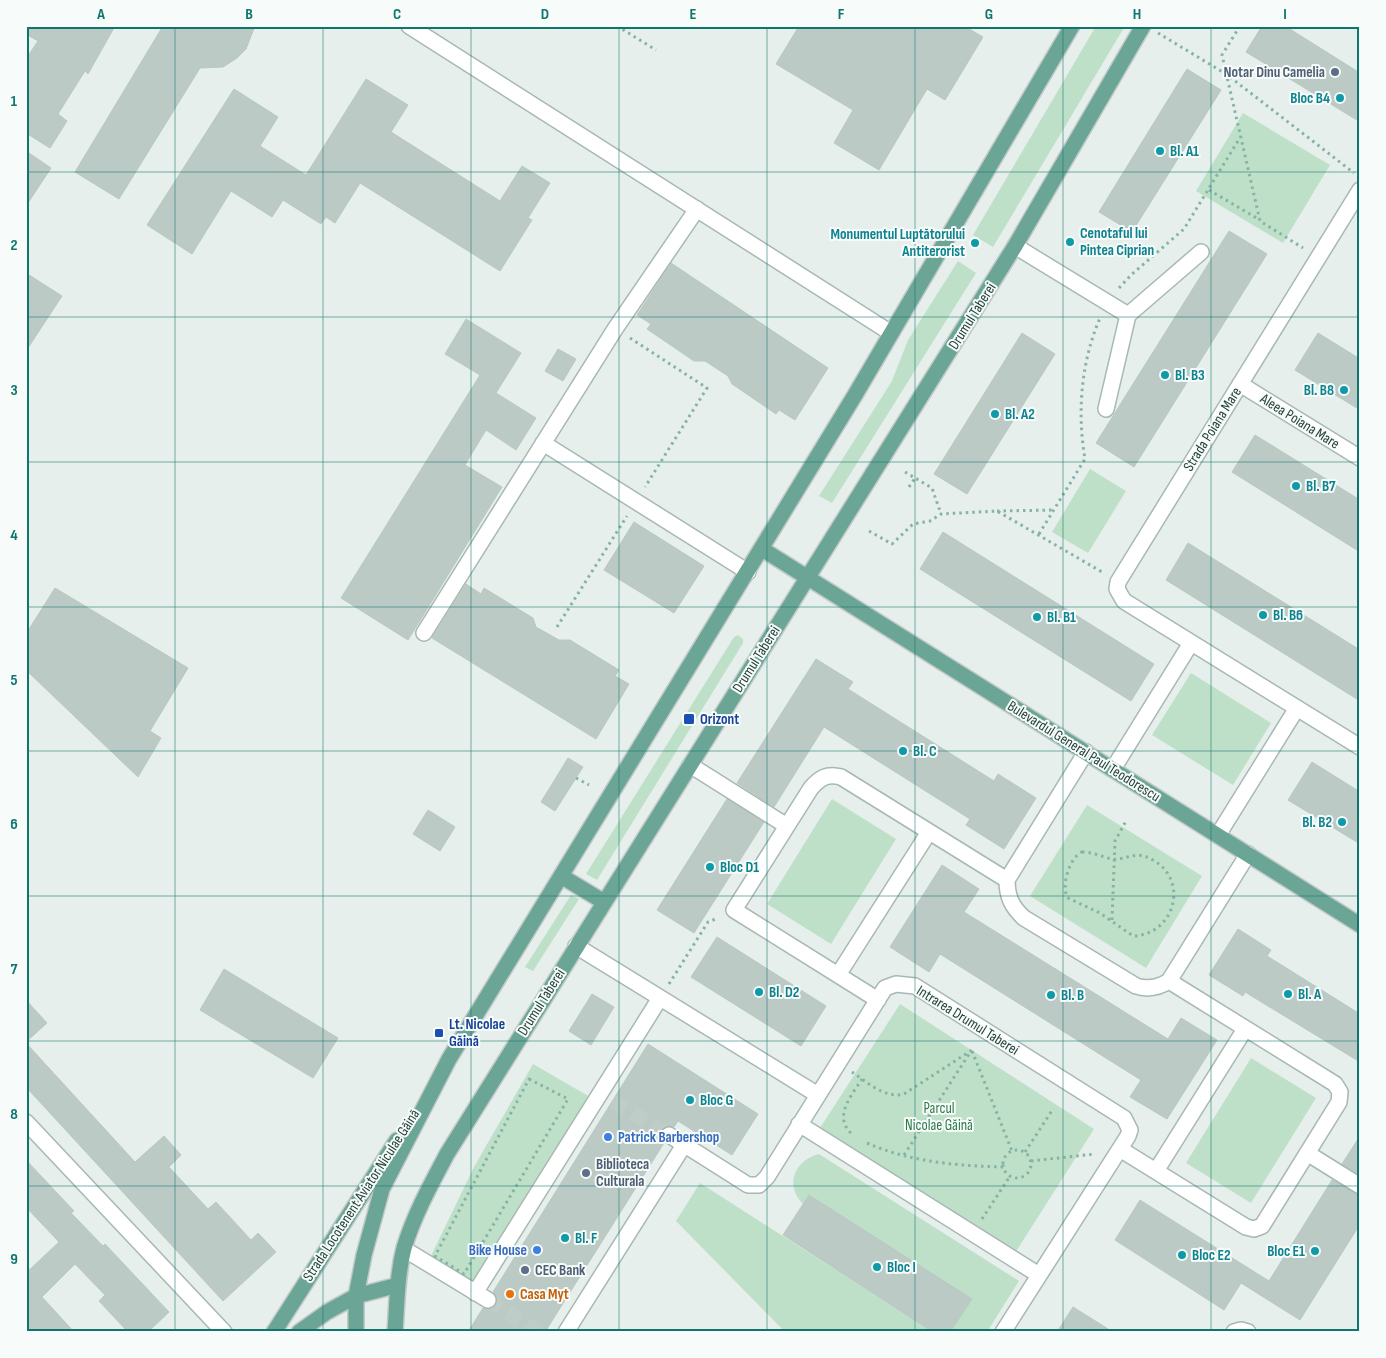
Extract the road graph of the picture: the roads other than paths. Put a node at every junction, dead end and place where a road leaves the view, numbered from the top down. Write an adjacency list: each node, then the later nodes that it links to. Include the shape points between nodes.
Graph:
1 (409, 26): 5 (street)
2 (1072, 26): 9 (main road)
3 (1149, 29): 6 (main road, Drumul Taberei)
4 (1360, 190): 10 (street, Strada Poiana Mare)
5 (697, 209): 9 (street); 12 (street, via 615,329)
6 (1015, 246): 8 (street); 16 (main road, Drumul Taberei)
7 (1201, 252): 8 (street)
8 (1128, 315): 11 (street)
9 (891, 333): 14 (main road)
10 (1240, 384): 13 (street, Aleea Poiana Mare); 18 (street, Strada Poiana Mare, via 1118,582 1117,589 1124,602)
11 (1106, 408)
12 (543, 443): 15 (street); 17 (street)
13 (1360, 458)
14 (762, 549): 15 (main road); 16 (main road, Bulevardul General Paul Teodorescu)
15 (748, 572): 28 (main road)
16 (808, 577): 21 (main road, Bulevardul General Paul Teodorescu); 22 (main road, Drumul Taberei)
17 (424, 633)
18 (1191, 643): 19 (street); 23 (street)
19 (1297, 708): 20 (street); 26 (street)
20 (1360, 747)
21 (1086, 752): 23 (main road, Bulevardul General Paul Teodorescu); 29 (street)
22 (690, 765): 24 (street); 30 (main road, Drumul Taberei)
23 (1113, 769): 26 (main road, Bulevardul General Paul Teodorescu)
24 (787, 826): 25 (street, via 811,788 826,776 834,775); 33 (street, via 734,910)
25 (930, 832): 29 (street); 33 (street)
26 (1218, 835): 27 (main road, Bulevardul General Paul Teodorescu)
27 (1248, 854): 31 (main road, Bulevardul General Paul Teodorescu); 34 (street)
28 (561, 876): 30 (main road); 38 (main road)
29 (1007, 880): 34 (street, via 1009,899 1014,910 1024,918 1136,986 1153,988)
30 (604, 902): 32 (main road, Drumul Taberei)
31 (1360, 925)
32 (576, 946): 35 (street); 48 (main road, Drumul Taberei, via 447,1154 414,1219)
33 (838, 975): 36 (street)
34 (1169, 981): 37 (street)
35 (660, 998): 39 (street); 48 (street, via 607,1097 481,1296)
36 (878, 1000): 39 (street, Intrarea Drumul Taberei); 44 (street, Intrarea Drumul Taberei, via 886,988 896,984 915,986 1124,1118 1130,1130)
37 (1245, 1028): 45 (street, via 1335,1084 1340,1092 1339,1102); 46 (street)
38 (449, 1059): 51 (main road, via 382,1189 369,1230); 53 (main road, Strada Locotenent Aviator Niculae Găină)
39 (818, 1095): 41 (street, Intrarea Drumul Taberei)
40 (26, 1122): 52 (street)
41 (799, 1124): 43 (street, Intrarea Drumul Taberei, via 763,1182 753,1186); 49 (street)
42 (669, 1135): 43 (street, Intrarea Drumul Taberei)
43 (684, 1145): 57 (street)
44 (1120, 1149): 46 (street); 49 (street, Intrarea Drumul Taberei)
45 (1307, 1153): 46 (street, via 1262,1226 1254,1229); 47 (street)
46 (1156, 1171)
47 (1360, 1186)
48 (404, 1249): 50 (main road, Drumul Taberei)
49 (1039, 1276): 58 (street, Intrarea Drumul Taberei)
50 (398, 1285): 51 (main road); 56 (main road, Drumul Taberei)
51 (356, 1296): 54 (main road); 55 (main road)
52 (224, 1332)
53 (274, 1332)
54 (299, 1332)
55 (356, 1332)
56 (395, 1332)
57 (566, 1332)
58 (1003, 1332)
59 (1234, 1332): 60 (street)
60 (1248, 1332)

